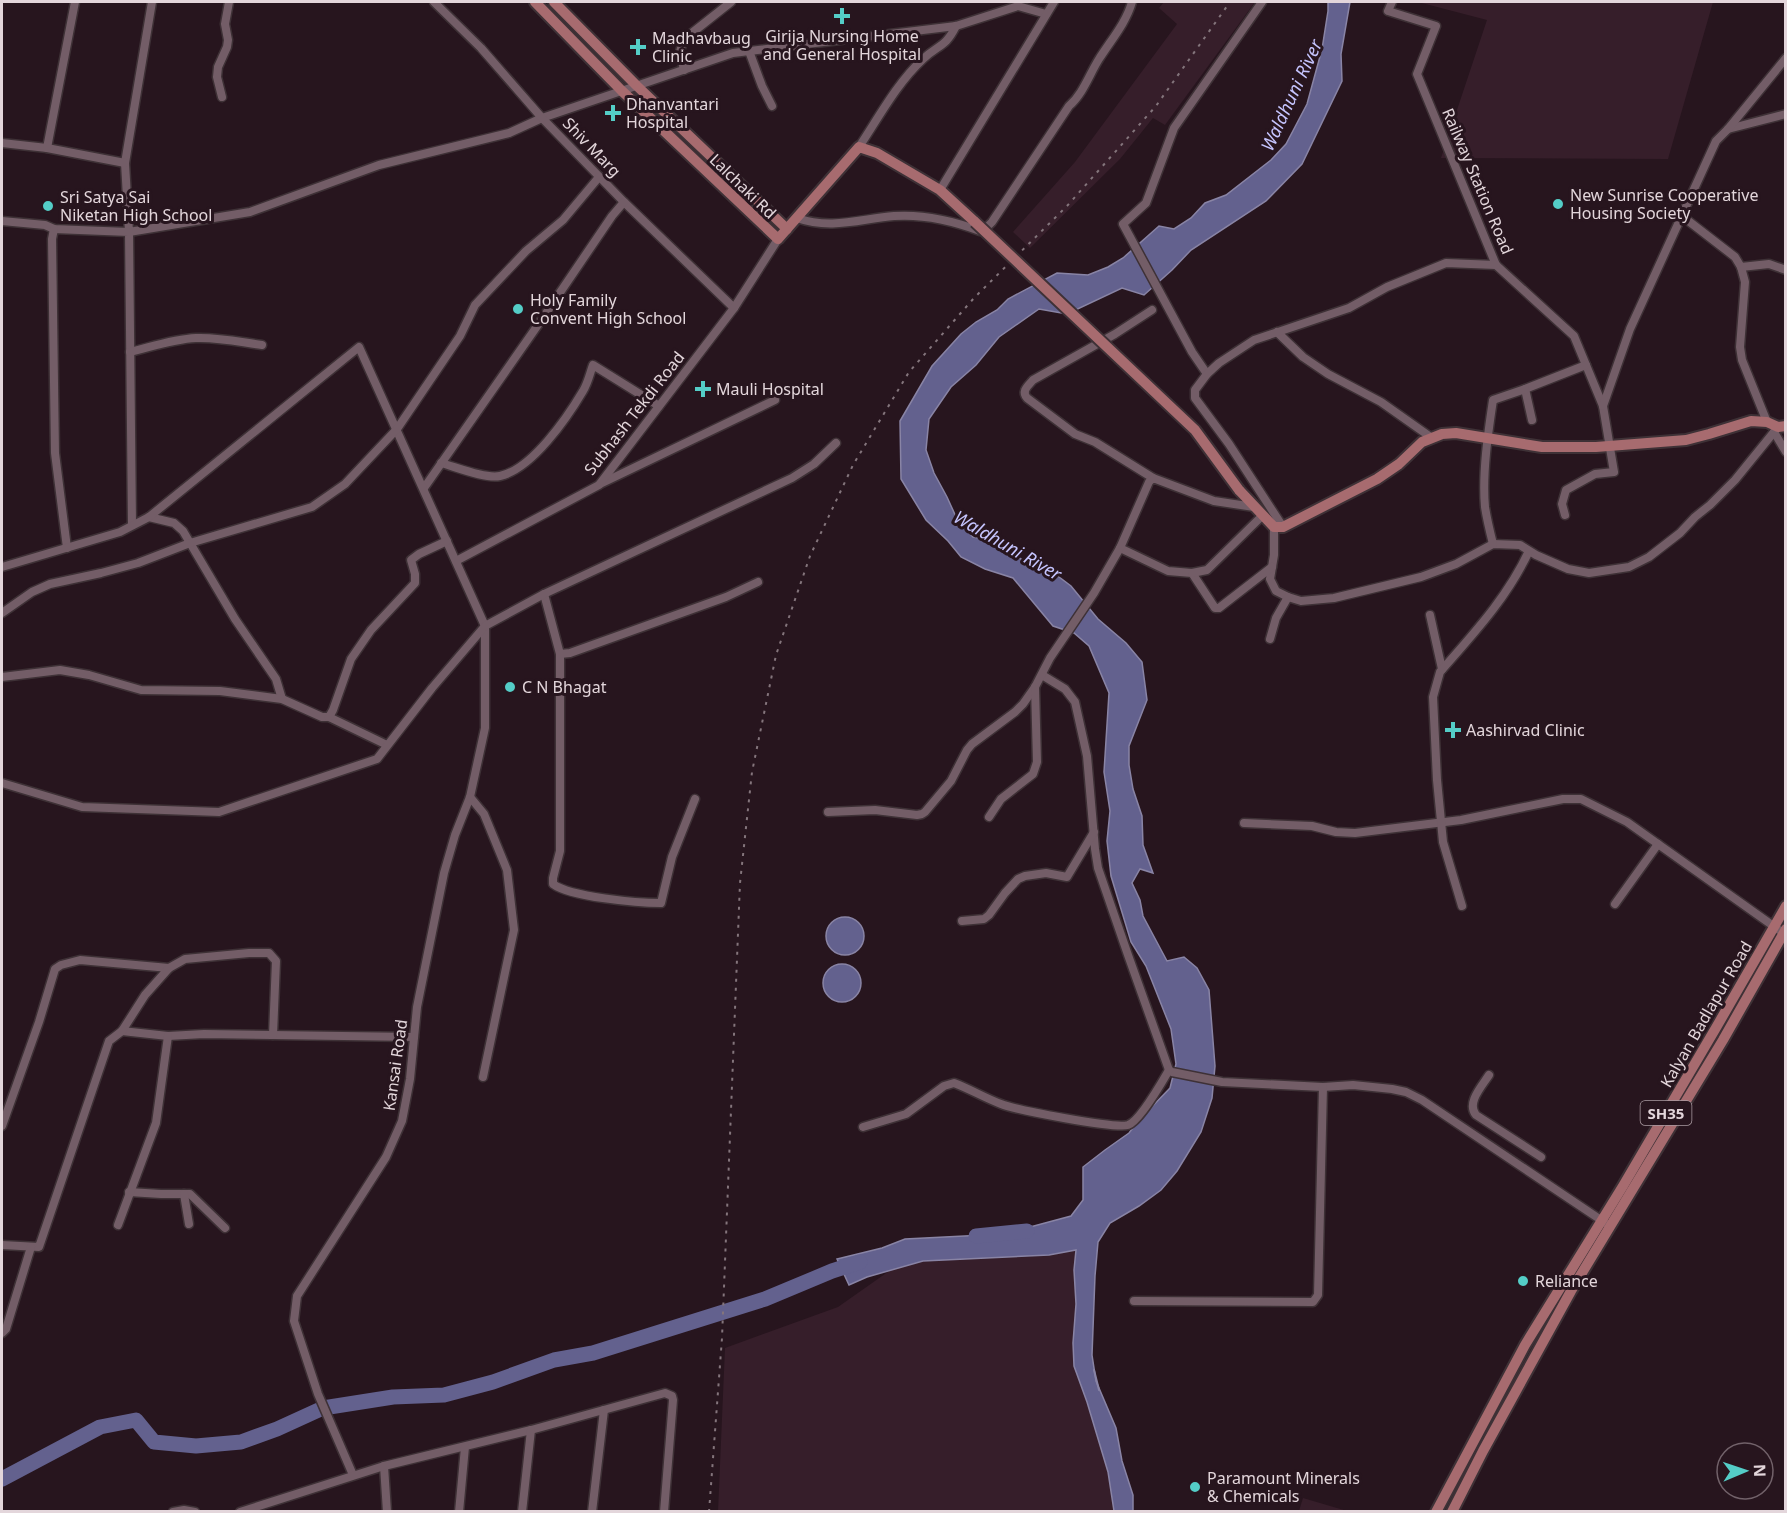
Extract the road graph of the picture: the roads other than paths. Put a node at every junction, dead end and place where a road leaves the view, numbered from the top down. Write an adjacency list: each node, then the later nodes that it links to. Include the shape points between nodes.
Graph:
1 (75, 2): 27 (street)
2 (152, 2): 28 (street)
3 (230, 2): 20 (street, via 225,24 227,47 217,77)
4 (434, 2): 23 (street, Shiv Marg)
5 (535, 2): 19 (main road, Lalchaki Rd)
6 (554, 2): 18 (main road, Lalchaki Rd)
7 (731, 2): 17 (street, via 683,40 680,52)
8 (1054, 2): 13 (street)
9 (1132, 2): 33 (street, via 1077,99 987,227 980,231 943,218 922,216 828,224)
10 (1262, 2): 48 (street, via 1174,128 1146,203 1123,224)
11 (1392, 2): 39 (street, Railway Station Road, via 1388,11 1436,26 1417,74)
12 (1015, 4): 13 (street); 14 (street)
13 (1046, 14): 30 (street)
14 (956, 26): 15 (street); 26 (street, via 945,44 924,58 895,91)
15 (749, 51): 17 (street); 21 (street)
16 (1785, 58): 24 (street)
17 (684, 70): 18 (street)
18 (636, 86): 19 (street); 36 (main road, Lalchaki Rd)
19 (622, 91): 23 (street); 38 (main road, Lalchaki Rd)
20 (222, 96)
21 (772, 106)
22 (1785, 114): 24 (street)
23 (542, 118): 29 (street, Shiv Marg); 37 (street, via 509,133 379,165 250,212)
24 (1728, 129): 32 (street, via 1716,141)
25 (2, 144): 27 (street)
26 (859, 147): 30 (main road, via 877,153); 33 (main road, Subhash Tekdi Road)
27 (47, 148): 28 (street)
28 (125, 163): 37 (street)
29 (599, 177): 31 (street, Shiv Marg); 56 (street, via 563,220 526,251 475,305 460,336)
30 (940, 190): 66 (main road, bridge, via 1195,430)
31 (624, 202): 42 (street, Shiv Marg); 62 (street)
32 (1682, 216): 40 (street, via 1735,257); 52 (street, via 1630,329)
33 (797, 218): 36 (main road, Subhash Tekdi Road)
34 (2, 222): 35 (street)
35 (54, 229): 37 (street); 75 (street, via 56,453)
36 (788, 229): 38 (main road, Subhash Tekdi Road)
37 (129, 232): 46 (street)
38 (778, 239): 42 (street, Subhash Tekdi Road)
39 (1496, 265): 44 (street, via 1446,263 1387,287 1349,308); 47 (street, Railway Station Road, via 1574,336)
40 (1741, 267): 41 (street, via 1769,264); 54 (street, via 1745,282 1742,360)
41 (1785, 270)
42 (734, 308): 51 (street, Subhash Tekdi Road)
43 (1152, 310): 63 (street, via 1033,380 1024,394 1075,434)
44 (1277, 332): 48 (street, via 1254,340); 57 (street, via 1320,369 1381,402)
45 (262, 345): 46 (street, via 196,338)
46 (130, 352): 70 (street)
47 (1586, 365): 49 (street); 52 (street, Railway Station Road)
48 (1207, 374): 71 (street, via 1195,390 1195,398 1229,444)
49 (1525, 389): 53 (street); 58 (street, via 1493,400)
50 (775, 400): 64 (street)
51 (659, 406): 62 (street, via 593,365 585,389 532,458 498,477); 64 (street, Subhash Tekdi Road)
52 (1603, 406): 60 (street, Railway Station Road)
53 (1532, 420)
54 (1767, 422): 55 (main road); 60 (main road, via 1751,420 1686,440)
55 (1779, 428): 61 (street); 77 (street, via 1735,480 1680,533 1629,567 1589,573 1568,569)
56 (397, 429): 65 (street); 69 (street, via 359,347); 73 (street, via 345,484 312,507)
57 (1432, 438): 58 (main road, via 1456,433); 71 (main road, via 1377,479)
58 (1488, 438): 60 (main road, via 1542,447); 74 (street, via 1485,508)
59 (836, 443): 83 (street, via 792,478)
60 (1610, 447): 68 (street, Railway Station Road, via 1614,472 1595,474 1566,490 1562,504)
61 (1785, 452)
62 (441, 463): 65 (street)
63 (1153, 478): 66 (street, via 1214,501); 76 (street)
64 (598, 485): 78 (street, Subhash Tekdi Road)
65 (424, 488): 72 (street)
66 (1254, 507): 67 (main road)
67 (1262, 516): 71 (main road); 81 (street, via 1207,570)
68 (1565, 516)
69 (149, 517): 70 (street); 73 (street, via 174,523)
70 (132, 525): 75 (street)
71 (1278, 527): 80 (street)
72 (447, 542): 78 (street); 95 (street, via 411,560 415,583 371,630 351,659)
73 (190, 543): 85 (street, via 138,563 50,584); 94 (street, via 276,679)
74 (1493, 544): 77 (street, via 1520,545); 84 (street, via 1443,569 1387,586 1334,598 1301,601)
75 (67, 548): 79 (street)
76 (1120, 548): 81 (street, via 1168,571); 91 (street)
77 (1529, 551): 90 (street, via 1504,595)
78 (456, 561): 87 (street)
79 (2, 567)
80 (1272, 567): 81 (street, via 1219,608 1213,606); 84 (street, via 1270,579 1276,591)
81 (1192, 573)
82 (758, 582): 89 (street, via 726,597)
83 (544, 594): 87 (street); 89 (street)
84 (1288, 597): 88 (street)
85 (2, 613)
86 (1430, 615): 90 (street)
87 (485, 626): 96 (street); 98 (street, Kansai Road, via 485,728)
88 (1270, 639)
89 (561, 654): 99 (street, via 560,850 553,884 579,894 662,903 672,857)
90 (1442, 669): 103 (street, via 1433,697)
91 (1042, 675): 93 (street); 104 (street, via 1065,689 1075,702 1087,756)
92 (2, 677): 94 (street, via 60,670 141,690 220,691)
93 (1035, 687): 100 (street, via 1015,712 972,744 951,781 922,814); 101 (street, via 1036,769 1001,799)
94 (282, 699): 95 (street)
95 (329, 717): 96 (street)
96 (387, 746): 97 (street, via 377,759 219,812 82,807)
97 (2, 783)
98 (470, 797): 116 (street, Kansai Road, via 444,873); 119 (street, via 484,814 507,870 514,930)
99 (695, 799)
100 (828, 812)
101 (989, 817)
102 (1244, 823): 103 (street, via 1312,825 1345,833)
103 (1441, 823): 105 (street, via 1574,798 1627,822); 107 (street, via 1445,852)
104 (1094, 832): 109 (street, via 1067,877 1046,873 1025,876 984,919); 117 (street, via 1098,868)
105 (1658, 844): 106 (street); 110 (street)
106 (1615, 904)
107 (1462, 906)
108 (1785, 906): 110 (main road, Kalyan Badlapur Road / SH35)
109 (962, 921)
110 (1774, 925): 111 (street); 126 (main road, Kalyan Badlapur Road / SH35)
111 (1784, 931): 126 (main road, Kalyan Badlapur Road / SH35, via 1723,1040)
112 (169, 968): 113 (street); 114 (street, via 185,959 269,953 276,961); 121 (street, via 80,960 55,969)
113 (122, 1031): 115 (street); 131 (street, via 109,1041 39,1247)
114 (273, 1035): 115 (street); 116 (street)
115 (168, 1036): 124 (street, via 156,1123)
116 (414, 1037): 138 (street, Kansai Road, via 402,1121 386,1157 297,1296 294,1321 318,1394)
117 (1171, 1071): 120 (street, via 1222,1082); 122 (street, via 1135,1120 1126,1125 1002,1105 954,1083 906,1114)
118 (1489, 1074): 123 (street, via 1472,1110)
119 (483, 1077)
120 (1323, 1087): 126 (street, via 1353,1085 1406,1092); 132 (street, via 1316,1299)
121 (2, 1126)
122 (863, 1127)
123 (1541, 1157)
124 (129, 1192): 125 (street); 128 (street)
125 (184, 1194): 127 (street); 129 (street, via 195,1197)
126 (1606, 1223): 147 (main road, Kalyan Badlapur Road / SH35, via 1525,1345); 148 (main road, Kalyan Badlapur Road / SH35)
127 (189, 1224)
128 (118, 1225)
129 (225, 1228)
130 (2, 1245): 131 (street)
131 (31, 1247): 133 (street)
132 (1134, 1301)
133 (2, 1333)
134 (604, 1410): 135 (street); 145 (street); 146 (street, via 665,1393 672,1396)
135 (531, 1430): 136 (street); 144 (street)
136 (465, 1447): 137 (street); 143 (street)
137 (384, 1466): 138 (street); 142 (street)
138 (353, 1475): 141 (street)
139 (173, 1512): 140 (street)
140 (195, 1512)
141 (240, 1512)
142 (387, 1512)
143 (459, 1512)
144 (522, 1512)
145 (592, 1512)
146 (664, 1512)
147 (1436, 1512)
148 (1452, 1512)

